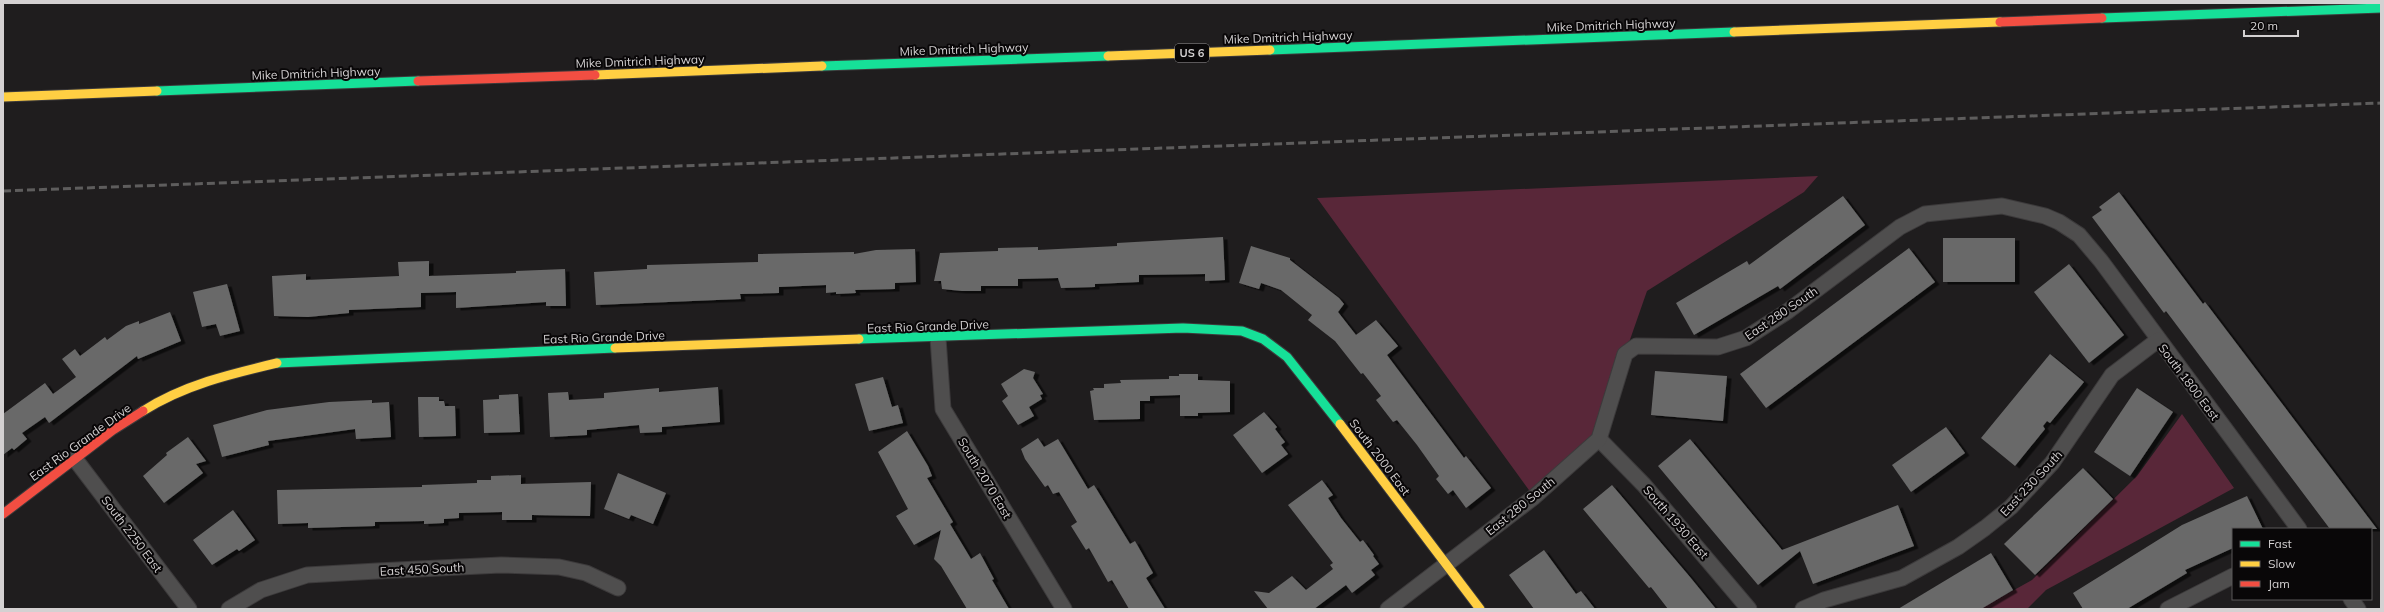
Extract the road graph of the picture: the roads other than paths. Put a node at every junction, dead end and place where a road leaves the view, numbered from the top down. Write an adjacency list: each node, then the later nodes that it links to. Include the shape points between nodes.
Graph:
1 (2381, 8): 2 (main road, Mike Dmitrich Highway / US 6)
2 (3, 97)
3 (2079, 235): 6 (street, South 1800 East); 7 (street, East 280 South, via 2045,216 2002,206 1925,214 1900,227 1788,311 1746,338 1718,348 1636,346 1625,354)
4 (1249, 333): 5 (main road, East Rio Grande Drive, via 1183,328); 11 (main road, South 2000 East, via 1272,345 1297,368)
5 (938, 338): 8 (main road, East Rio Grande Drive, via 584,349 278,363 221,376 164,398 112,430); 17 (street, South 2070 East, via 943,409)
6 (2158, 340): 10 (street, South 1800 East); 21 (street, East 230 South, via 2112,375 2052,463 2011,507 1985,528 1958,547 1902,578 1824,600)
7 (1599, 439): 11 (street, East 280 South, via 1534,497); 20 (street, South 1930 East, via 1644,485)
8 (75, 459): 9 (main road, East Rio Grande Drive); 15 (street, South 2250 East)
9 (3, 514)
10 (2298, 528)
11 (1446, 564): 18 (street, East 280 South); 19 (main road, South 2000 East)
12 (2232, 577): 22 (street)
13 (618, 588): 16 (street, East 450 South, via 586,573 559,567 501,565 307,575 261,590)
14 (2352, 600): 23 (street)
15 (189, 609)
16 (229, 609)
17 (1064, 609)
18 (1388, 609)
19 (1480, 609)
20 (1749, 609)
21 (1803, 609)
22 (2168, 609)
23 (2358, 609)

